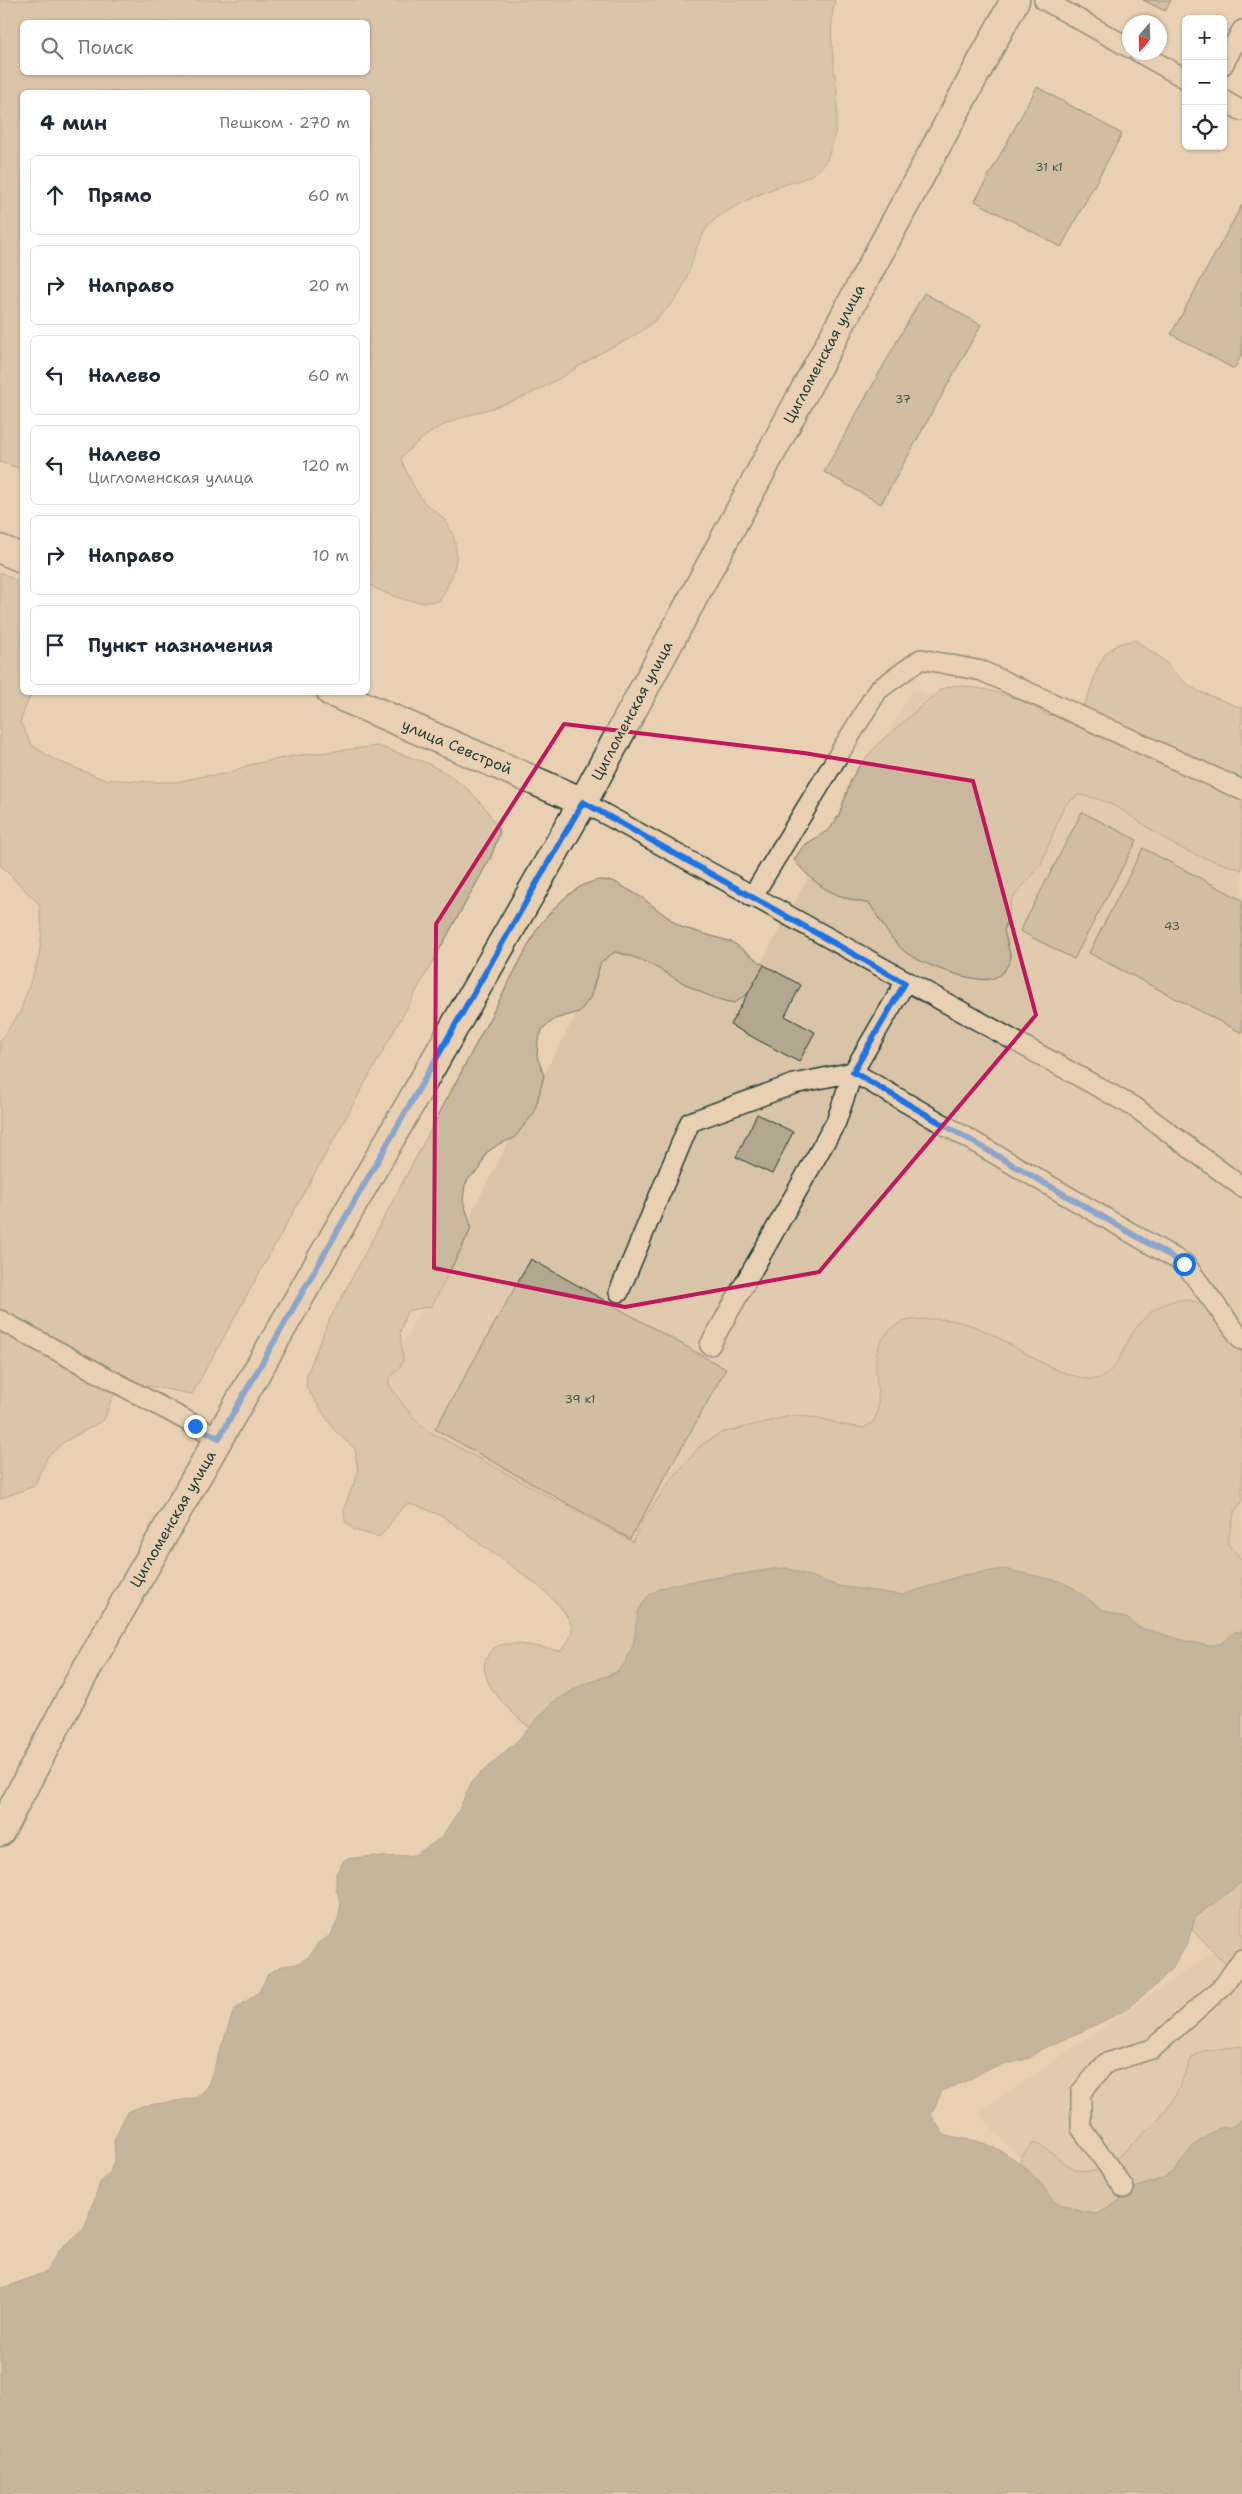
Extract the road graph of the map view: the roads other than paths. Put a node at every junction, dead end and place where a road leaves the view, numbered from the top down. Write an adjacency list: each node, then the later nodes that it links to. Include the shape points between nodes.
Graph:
1 (1015, 0): 14 (street, Цигломенская улица)
2 (1044, 0): 4 (lane)
3 (1242, 30): 6 (lane)
4 (1122, 44)
5 (1152, 60): 7 (lane)
6 (1226, 60)
7 (1182, 77)
8 (1227, 102): 9 (lane)
9 (1242, 110)
10 (0, 549): 11 (street)
11 (20, 557)
12 (338, 695): 14 (street, улица Севстрой)
13 (1242, 790): 15 (lane, via 982,671 921,659 878,690)
14 (583, 802): 15 (lane); 23 (street, Цигломенская улица)
15 (752, 897): 16 (lane)
16 (905, 983): 17 (lane); 18 (lane, via 1136,1108)
17 (853, 1072): 19 (lane, via 794,1084 690,1122); 21 (lane, via 1184,1264); 22 (lane, via 836,1122)
18 (1241, 1184)
19 (619, 1292)
20 (0, 1320): 23 (lane)
21 (1242, 1340)
22 (710, 1345)
23 (219, 1438): 24 (street, Цигломенская улица, via 78,1684)
24 (0, 1832)
25 (1242, 1959): 26 (lane, via 1224,1985 1152,2049 1106,2063 1081,2092 1081,2128)
26 (1124, 2188)

